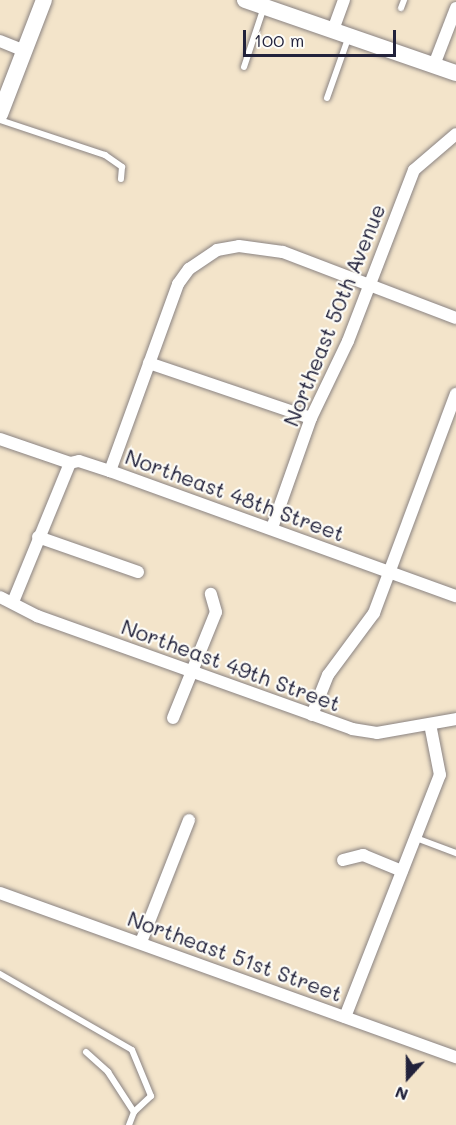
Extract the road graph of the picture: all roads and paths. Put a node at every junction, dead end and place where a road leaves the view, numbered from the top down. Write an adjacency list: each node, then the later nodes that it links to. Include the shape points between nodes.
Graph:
1 (44, 0): 10 (street)
2 (245, 0): 5 (street)
3 (344, 0): 8 (street)
4 (404, 0): 6 (lane)
5 (264, 7): 8 (street); 12 (lane)
6 (401, 8)
7 (456, 8): 11 (street)
8 (341, 33): 11 (street); 14 (lane)
9 (0, 41): 10 (street)
10 (25, 51): 15 (street)
11 (434, 65): 13 (street)
12 (244, 67)
13 (456, 73)
14 (327, 98)
15 (0, 114)
16 (0, 120): 18 (lane, via 105,155 122,167)
17 (456, 134): 19 (street, Northeast 50th Avenue, via 414,170)
18 (121, 179)
19 (370, 286): 20 (street); 21 (street, via 262,247 217,250 189,269 169,301); 23 (street, Northeast 50th Avenue)
20 (456, 318)
21 (149, 363): 23 (street); 26 (street)
22 (456, 393): 30 (street)
23 (311, 418): 27 (street, Northeast 50th Avenue)
24 (0, 439): 25 (street, Northeast 48th Street)
25 (70, 463): 26 (street, Northeast 48th Street, via 79,461); 28 (street)
26 (110, 471): 27 (street, Northeast 48th Street)
27 (272, 528): 30 (street, Northeast 48th Street)
28 (39, 537): 29 (street); 34 (street)
29 (138, 572)
30 (390, 572): 32 (street, Northeast 48th Street); 36 (street, via 374,613 328,675)
31 (211, 594): 35 (street, via 216,612)
32 (456, 596)
33 (0, 597): 34 (street, Northeast 49th Street)
34 (13, 602): 35 (street, Northeast 49th Street, via 37,616)
35 (195, 672): 36 (street, Northeast 49th Street); 37 (street)
36 (312, 716): 39 (street, Northeast 49th Street, via 377,733)
37 (173, 718)
38 (456, 719): 39 (street, Northeast 49th Street)
39 (430, 724): 41 (street, via 440,775)
40 (189, 820): 46 (street)
41 (415, 837): 42 (lane); 44 (street)
42 (456, 853)
43 (343, 860): 44 (street, via 363,855)
44 (402, 871): 48 (street)
45 (0, 893): 46 (street, Northeast 51st Street)
46 (141, 942): 48 (street, Northeast 51st Street)
47 (0, 974): 51 (lane, via 132,1050 151,1096)
48 (345, 1017): 50 (street, Northeast 51st Street)
49 (86, 1052): 51 (lane, via 108,1072)
50 (456, 1057)
51 (134, 1112): 52 (lane)
52 (129, 1125)

